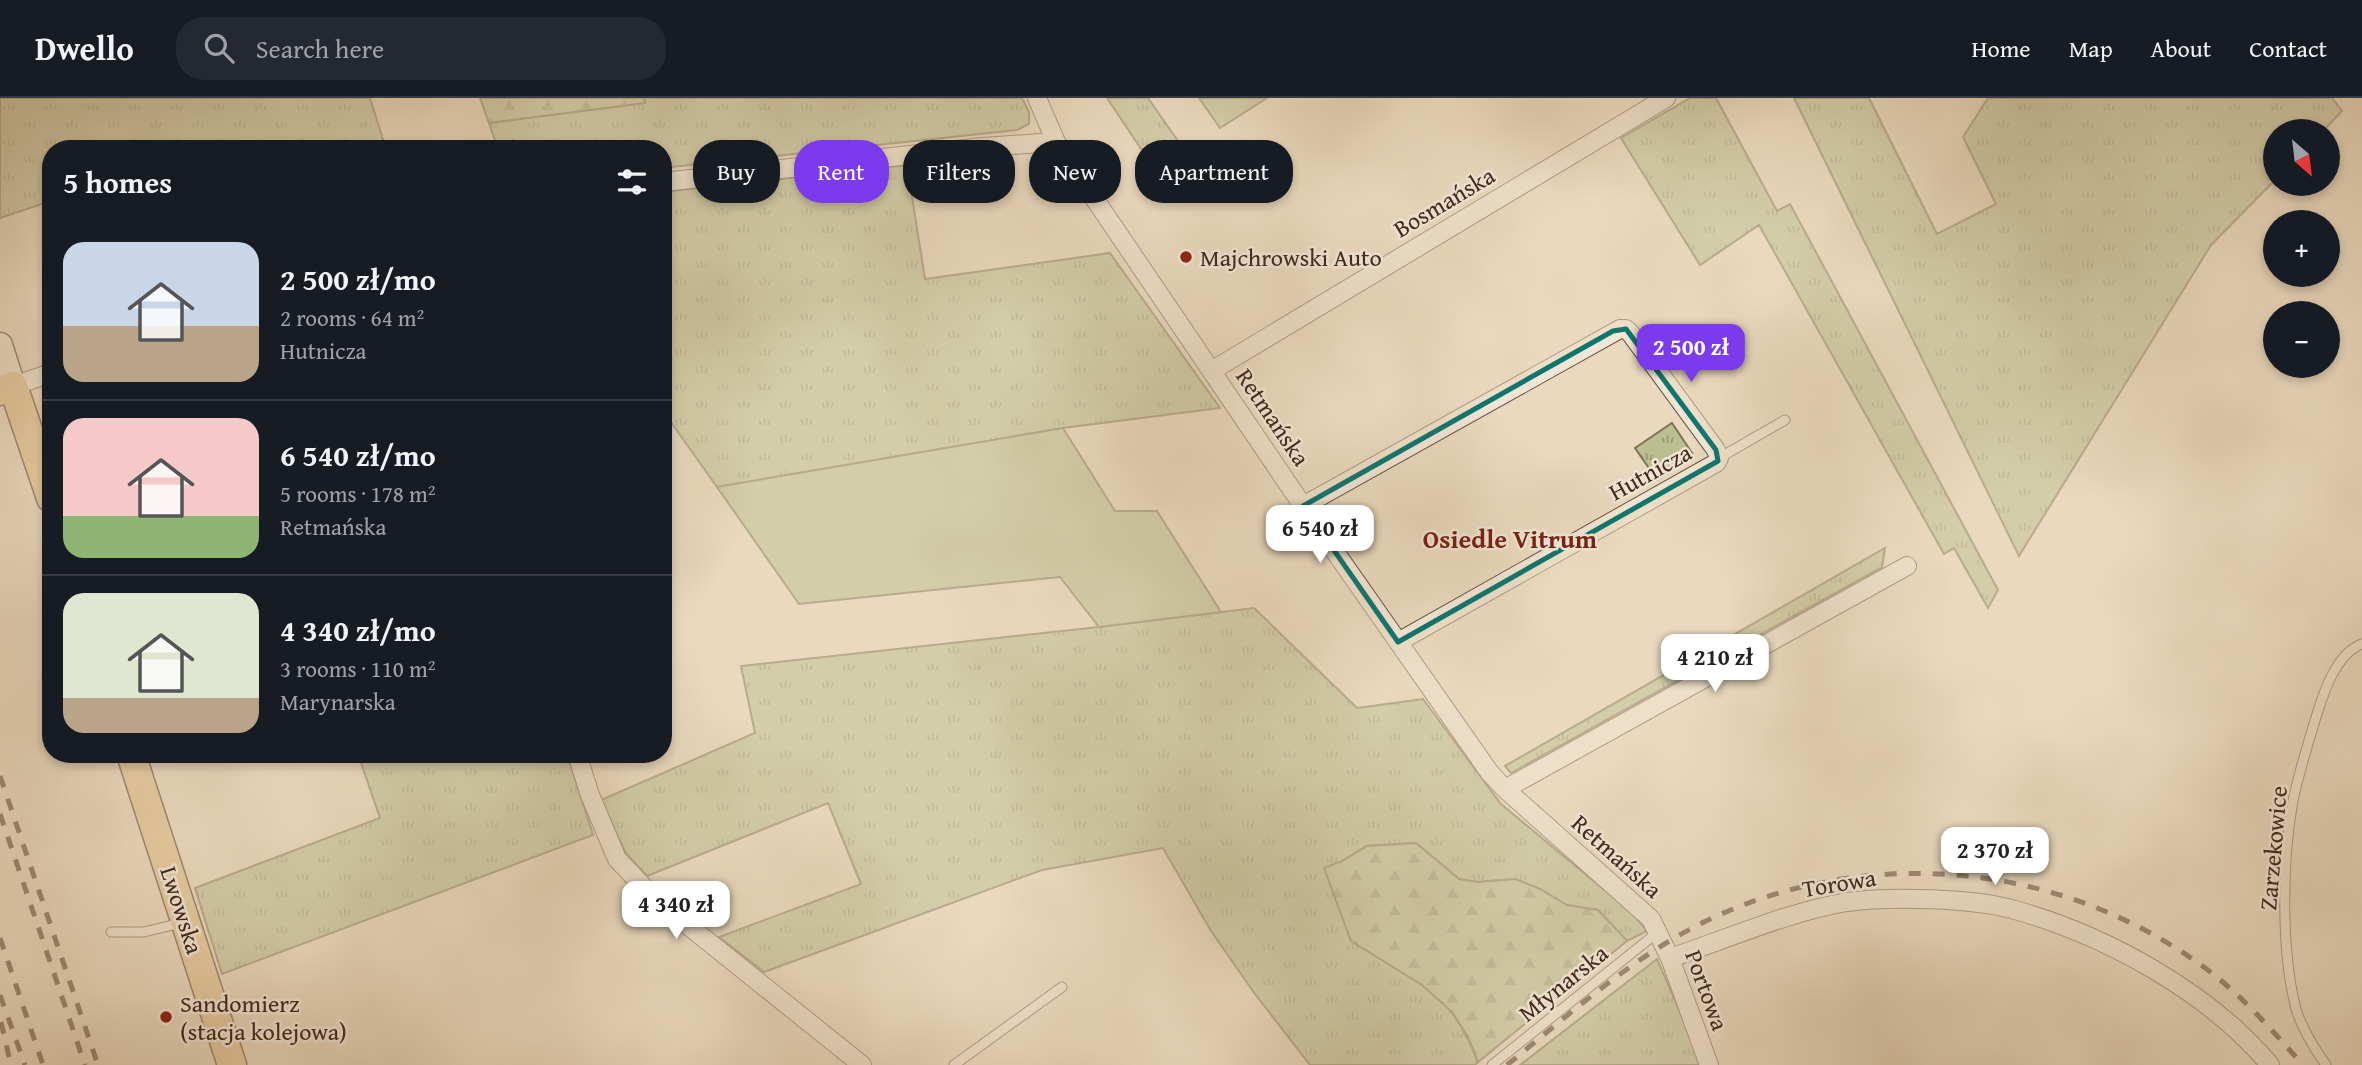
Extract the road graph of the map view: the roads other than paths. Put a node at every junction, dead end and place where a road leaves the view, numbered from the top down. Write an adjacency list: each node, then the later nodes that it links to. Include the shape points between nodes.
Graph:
1 (1037, 98): 3 (street, Retmańska)
2 (1666, 98): 8 (street, Bosmańska)
3 (1055, 140)
4 (1029, 144): 5 (street)
5 (672, 181)
6 (1098, 203): 8 (street, Retmańska)
7 (0, 345): 10 (main road)
8 (1213, 370): 14 (street, Retmańska)
9 (42, 376): 10 (street)
10 (7, 389): 13 (main road)
11 (1785, 420): 12 (lane)
12 (1719, 458): 14 (street, Hutnicza, via 1631,334 1620,329); 16 (street, Hutnicza)
13 (42, 476)
14 (1303, 506): 16 (street, Retmańska)
15 (1907, 566): 20 (street)
16 (1398, 642): 20 (street, Retmańska)
17 (2362, 644): 32 (lane, Zarzekowice, via 2349,652 2323,694 2292,803 2285,879 2296,1009)
18 (134, 763): 21 (main road, Lwowska)
19 (580, 763): 27 (street, via 617,859 655,899)
20 (1505, 789): 23 (street, Retmańska, via 1642,910)
21 (186, 922): 22 (lane, via 144,932); 26 (main road, Lwowska)
22 (111, 932)
23 (1658, 932): 24 (street, Portowa); 29 (lane, Młynarska)
24 (1670, 958): 30 (street, Portowa); 31 (street, Torowa, via 1847,902 1918,900 1986,905 2046,920 2119,951 2218,1014)
25 (1062, 988): 28 (lane)
26 (232, 1065)
27 (862, 1065)
28 (954, 1065)
29 (1492, 1065)
30 (1709, 1065)
31 (2270, 1065)
32 (2326, 1065)

